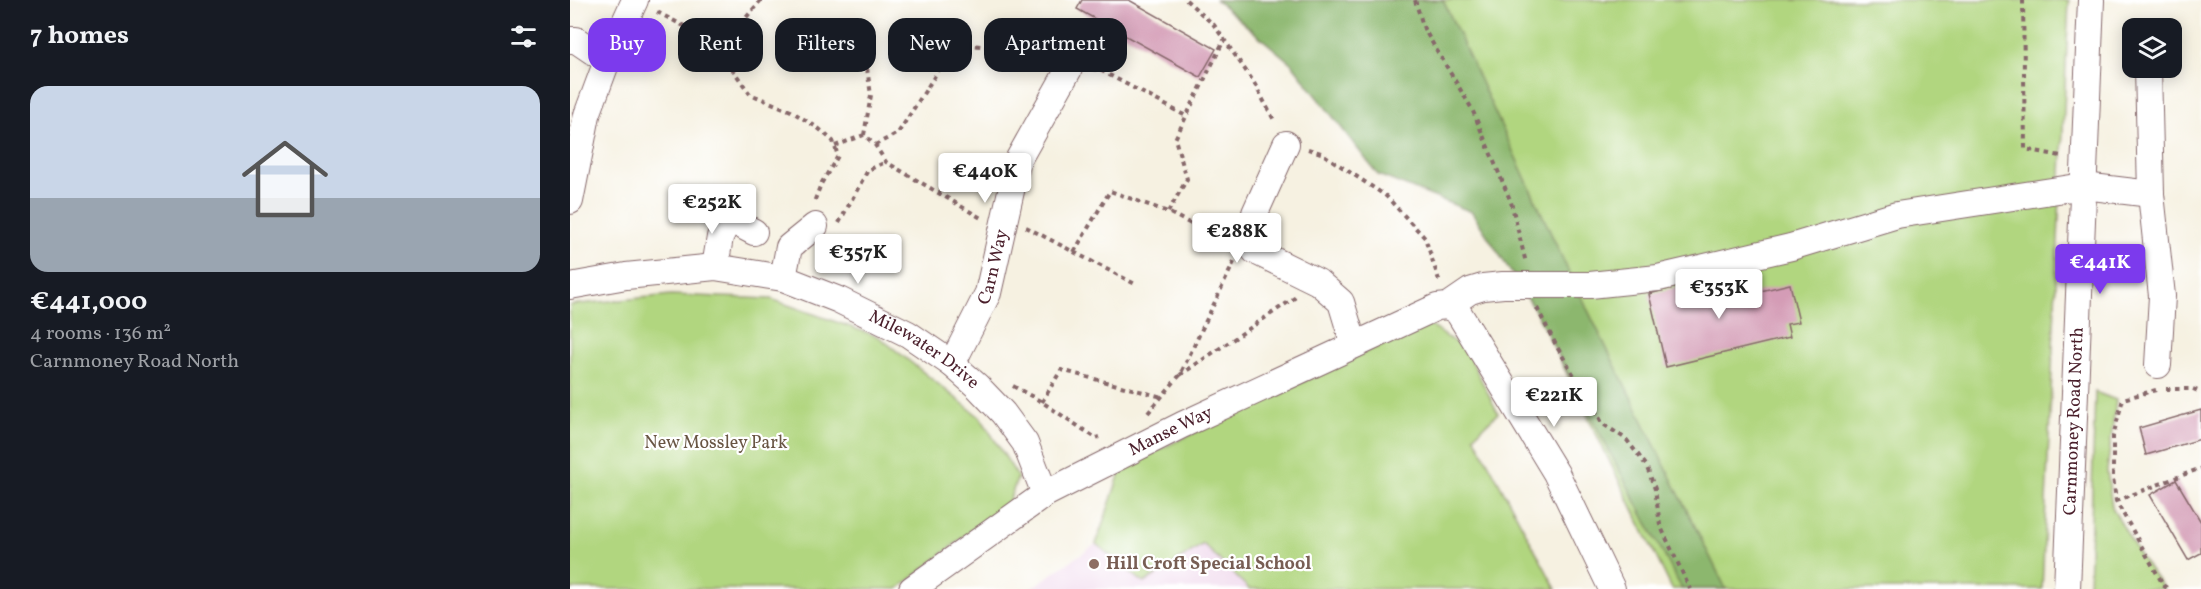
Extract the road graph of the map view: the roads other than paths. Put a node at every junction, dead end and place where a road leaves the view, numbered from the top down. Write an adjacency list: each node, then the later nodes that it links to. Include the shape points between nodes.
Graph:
1 (635, 0): 3 (street)
2 (2091, 0): 10 (street, Carnmoney Road North)
3 (627, 18)
4 (570, 40): 5 (street)
5 (588, 48)
6 (603, 72): 13 (street, via 586,115)
7 (1067, 72): 22 (street, Carn Way, via 1018,160 988,293)
8 (2148, 78): 11 (street)
9 (1287, 144): 21 (street, via 1255,213 1247,251 1317,282 1341,302)
10 (2084, 186): 11 (street, Manse Way); 20 (street, Manse Way, via 1897,214 1791,247 1658,278 1590,285 1483,287); 27 (street, Carnmoney Road North)
11 (2151, 194): 23 (street, via 2162,296)
12 (691, 199): 14 (street)
13 (570, 201)
14 (729, 219): 16 (street); 17 (street, via 720,237)
15 (815, 226): 18 (street, via 789,247)
16 (754, 232)
17 (715, 267): 18 (street, Milewater Drive); 19 (street, Milewater Drive)
18 (783, 278): 22 (street, Milewater Drive, via 908,334)
19 (571, 280)
20 (1448, 306): 21 (street, Manse Way, via 1437,307); 26 (street, via 1458,312 1556,473)
21 (1354, 345): 24 (street, Manse Way)
22 (952, 364): 24 (street, Milewater Drive, via 1003,413 1025,443)
23 (2158, 365)
24 (1045, 494): 25 (street, Manse Way)
25 (912, 589)
26 (1612, 589)
27 (2067, 589)

